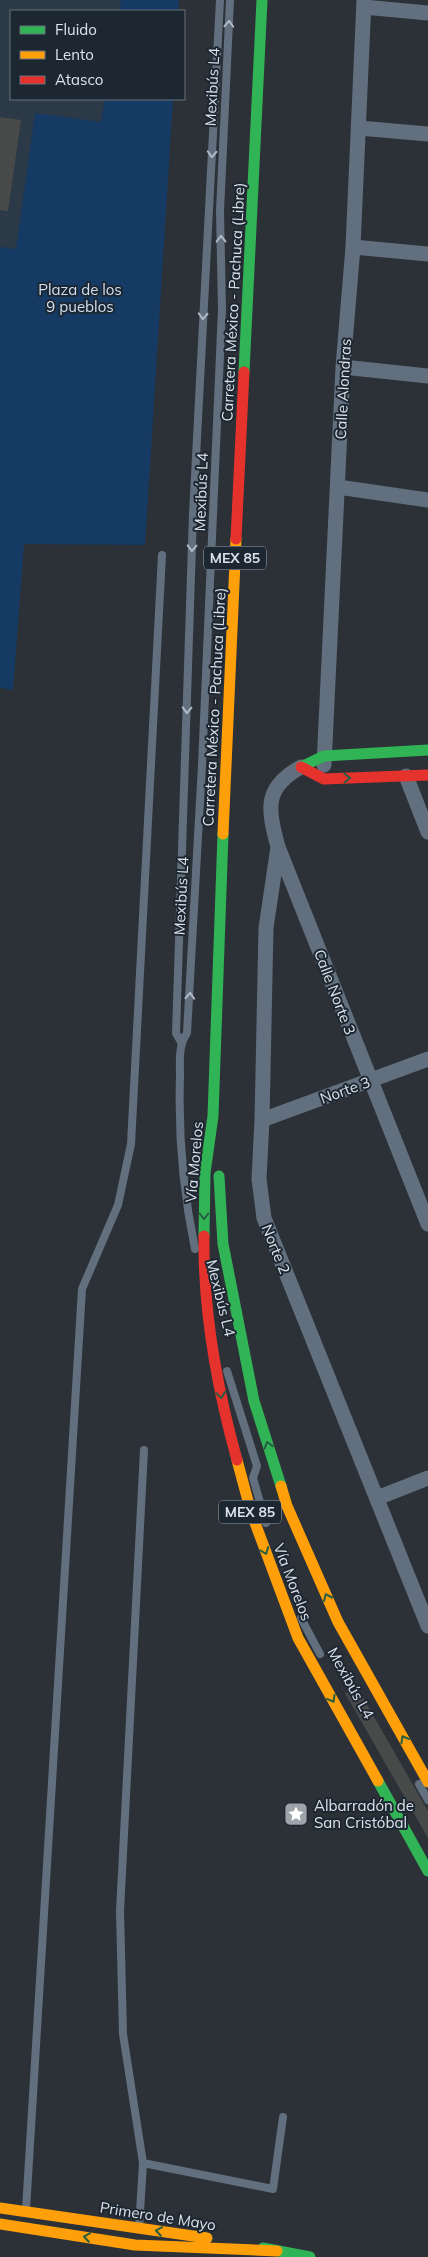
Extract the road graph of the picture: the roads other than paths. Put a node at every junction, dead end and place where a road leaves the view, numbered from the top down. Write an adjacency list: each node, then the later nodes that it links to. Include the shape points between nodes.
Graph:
1 (220, 0): 23 (lane, Mexibús L4, one-way to 23, via 193,514 176,1033)
2 (230, 0): 23 (lane, Mexibús L4, one-way to 2, via 187,1034 202,765 222,310 220,211)
3 (262, 0): 26 (main road, Carretera México - Pachuca (Libre) / MEX 85, via 226,754)
4 (364, 4): 5 (street); 6 (street, Calle Alondras)
5 (428, 13)
6 (358, 128): 7 (street); 8 (street, Calle Alondras)
7 (428, 134)
8 (353, 247): 9 (street); 10 (street, Calle Alondras)
9 (428, 254)
10 (343, 367): 11 (street); 12 (street, Calle Alondras)
11 (428, 376)
12 (338, 487): 13 (street); 16 (street, Calle Alondras)
13 (428, 500)
14 (162, 555): 46 (lane, via 131,1144 118,1205 82,1289)
15 (428, 750): 16 (main road)
16 (324, 756): 17 (main road); 20 (street, Calle Alondras)
17 (301, 767): 20 (main road); 22 (street, Calle Norte 3, via 278,782 271,803)
18 (428, 775): 19 (main road)
19 (406, 776): 20 (main road, one-way to 19); 21 (street)
20 (324, 779)
21 (428, 832)
22 (278, 847): 25 (street, Calle Norte 3); 27 (street, Norte 2, via 266,928)
23 (181, 1042): 29 (lane, Mexibús L4, via 179,1139 184,1198)
24 (428, 1059): 25 (street, Norte 3)
25 (370, 1081): 27 (street, Norte 3); 28 (street, Calle Norte 3)
26 (213, 1116): 29 (main road, Vía Morelos / MEX 85, one-way to 29, via 205,1173 204,1248); 40 (main road, Vía Morelos / MEX 85, one-way to 26, via 338,1622 287,1506 254,1401 222,1244)
27 (262, 1120): 34 (street, Norte 2, via 259,1179 264,1218)
28 (428, 1224)
29 (208, 1302): 31 (lane, Mexibús L4); 42 (main road, Vía Morelos / MEX 85, one-way to 42, via 222,1405 250,1512 289,1615 298,1638)
30 (144, 1450): 44 (lane, via 120,1911 123,2034)
31 (257, 1466): 32 (lane); 35 (lane, Mexibús L4, via 253,1478)
32 (265, 1472)
33 (428, 1478): 34 (street)
34 (377, 1498): 37 (street, Norte 2)
35 (268, 1530)
36 (299, 1612): 38 (lane, Mexibús L4)
37 (428, 1626)
38 (326, 1666)
39 (413, 1774): 41 (lane)
40 (428, 1782)
41 (428, 1800)
42 (428, 1871)
43 (283, 2117): 44 (lane, via 273,2189)
44 (143, 2163): 48 (lane)
45 (0, 2208): 46 (main road, Primero de Mayo)
46 (26, 2212): 48 (main road, Primero de Mayo)
47 (0, 2224): 49 (main road, one-way to 47, via 135,2245)
48 (139, 2228): 49 (main road, Primero de Mayo, one-way to 48)
49 (277, 2251): 50 (main road, Primero de Mayo)
50 (305, 2256)

